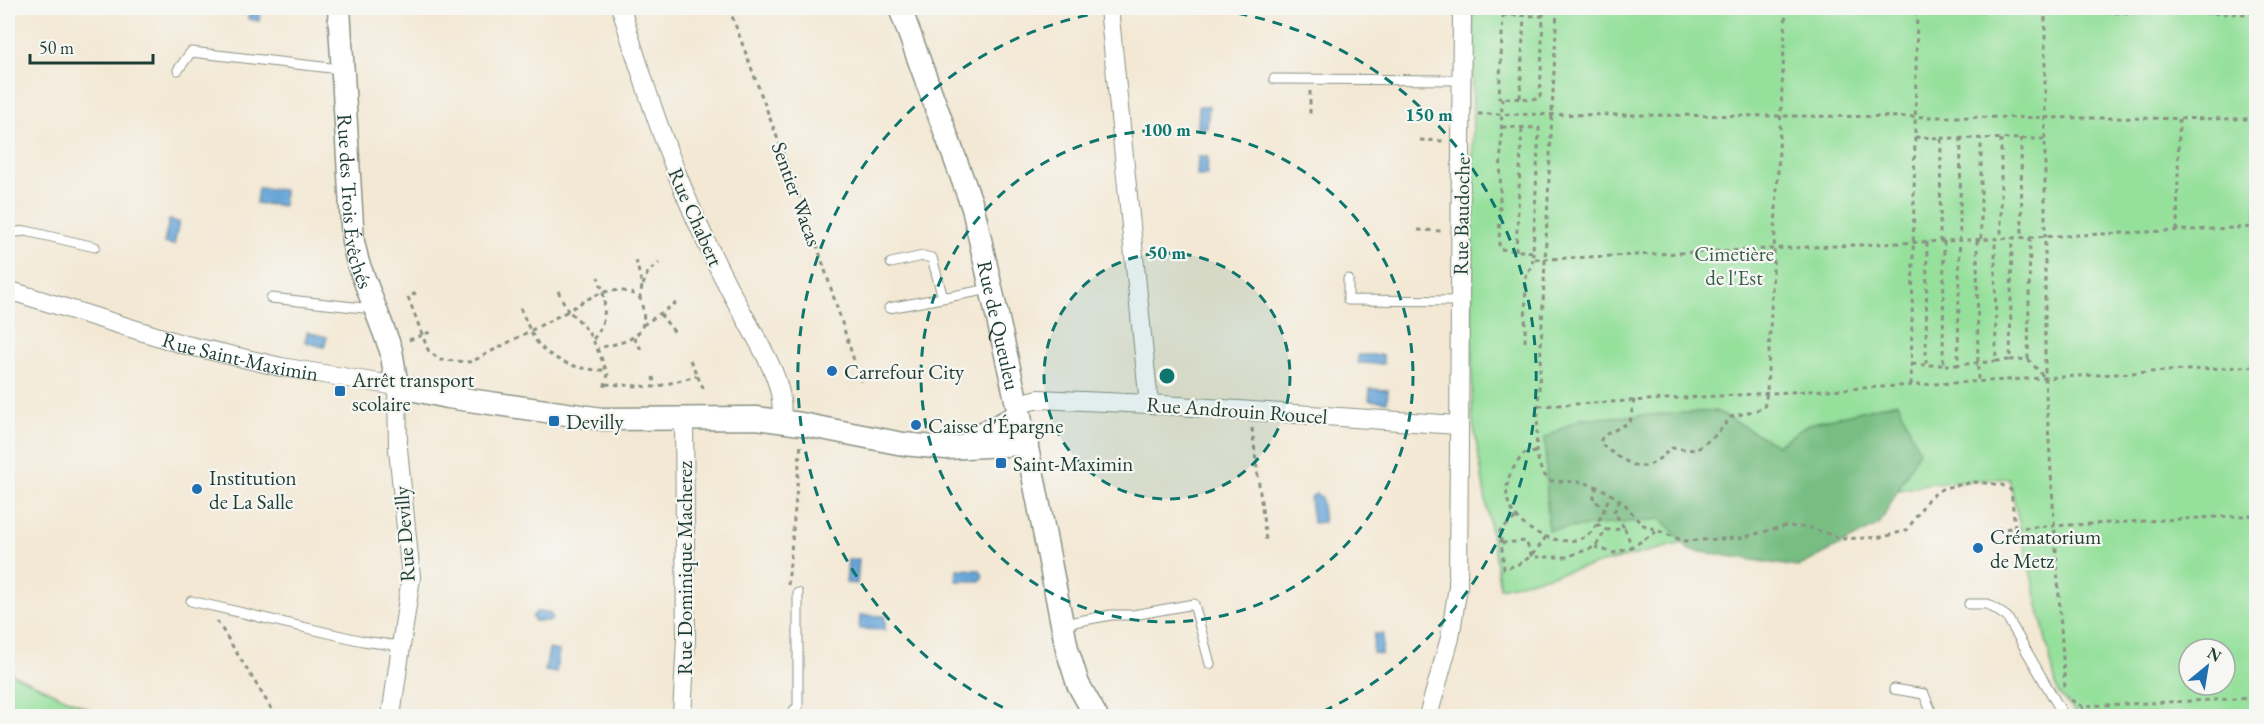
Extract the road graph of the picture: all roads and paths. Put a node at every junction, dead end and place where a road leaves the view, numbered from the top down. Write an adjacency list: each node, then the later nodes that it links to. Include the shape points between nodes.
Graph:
1 (339, 8): 16 (street, Rue des Trois Évêchés)
2 (621, 8): 124 (street, Rue Chabert, via 652,110 685,197 774,374)
3 (729, 8): 111 (path, Sentier Wacas, via 816,242)
4 (900, 8): 71 (street, Rue de Queuleu, via 973,208)
5 (1109, 8): 119 (street)
6 (1462, 8): 20 (street, Rue Baudoche)
7 (1543, 8): 15 (path)
8 (1557, 8): 24 (path)
9 (1629, 8): 10 (path)
10 (1786, 8): 11 (path); 27 (path)
11 (1917, 9): 12 (path); 28 (path)
12 (2045, 10): 13 (path); 29 (path)
13 (2256, 14)
14 (1524, 15): 15 (path); 21 (path, via 1503,15); 22 (path)
15 (1543, 16): 22 (path, via 1540,99)
16 (342, 66): 17 (lane, via 331,68 191,52); 81 (street, Rue des Trois Évêchés, via 353,242)
17 (178, 70)
18 (1274, 79): 19 (lane)
19 (1310, 79): 20 (lane); 26 (path)
20 (1462, 80): 25 (street, Rue Baudoche)
21 (1502, 98): 22 (path); 23 (path)
22 (1520, 99)
23 (1502, 114): 24 (path); 25 (path); 32 (path)
24 (1552, 114): 27 (path); 64 (path)
25 (1462, 115): 45 (street, Rue Baudoche)
26 (1310, 117)
27 (1781, 117): 28 (path); 60 (path)
28 (1915, 117): 29 (path); 34 (path)
29 (2046, 118): 30 (path); 40 (path)
30 (2179, 119): 31 (path); 46 (path)
31 (2256, 119)
32 (1502, 127): 33 (path); 61 (path, via 1499,249)
33 (1522, 127): 61 (path); 62 (path, via 1539,128)
34 (1915, 137): 35 (path); 58 (path)
35 (1941, 138): 36 (path); 56 (path)
36 (1961, 138): 37 (path); 54 (path)
37 (1981, 138): 39 (path); 55 (path)
38 (2021, 138): 39 (path); 40 (path); 52 (path)
39 (2001, 139): 50 (path)
40 (2045, 139): 48 (path)
41 (1420, 140): 42 (path)
42 (1444, 141)
43 (2256, 227): 46 (path)
44 (1418, 230): 45 (path)
45 (1461, 231): 79 (street, Rue Baudoche)
46 (2177, 231): 48 (path)
47 (8, 233): 59 (lane, via 26,231)
48 (2045, 236): 49 (path); 110 (path)
49 (2030, 237): 52 (path); 97 (path)
50 (2001, 238): 51 (path); 53 (path)
51 (2012, 238): 52 (path); 99 (path)
52 (2022, 238)
53 (1995, 239): 55 (path); 100 (path)
54 (1961, 240): 55 (path); 56 (path); 105 (path)
55 (1979, 240): 101 (path)
56 (1942, 241): 57 (path); 104 (path)
57 (1927, 242): 58 (path); 103 (path)
58 (1914, 243): 60 (path); 102 (path)
59 (95, 247)
60 (1774, 249): 64 (path); 117 (path)
61 (1516, 250): 62 (path)
62 (1533, 252): 63 (path)
63 (1533, 259): 64 (path); 94 (path, via 1526,273)
64 (1545, 259): 120 (path)
65 (636, 260): 70 (path)
66 (658, 263): 70 (path, via 648,272)
67 (891, 263): 78 (lane, via 923,256 932,258)
68 (598, 277): 74 (path)
69 (1348, 279): 79 (lane, via 1348,300)
70 (642, 286): 77 (path)
71 (992, 289): 78 (lane); 121 (street, Rue de Queuleu)
72 (8, 290): 114 (street, Rue Saint-Maximin, via 182,344 281,367)
73 (558, 291): 84 (path)
74 (603, 291): 77 (path, via 628,291); 84 (path); 92 (path, via 603,319)
75 (416, 293): 90 (path, via 408,297)
76 (270, 298): 81 (lane, via 363,308)
77 (640, 298): 86 (path)
78 (943, 298): 83 (lane)
79 (1460, 301): 125 (street, Rue Baudoche)
80 (676, 303): 85 (path)
81 (373, 304): 114 (street, Rue des Trois Évêchés, via 391,350)
82 (520, 308): 88 (path)
83 (890, 308)
84 (568, 311): 88 (path); 92 (path)
85 (660, 314): 86 (path); 89 (path)
86 (643, 325): 91 (path)
87 (433, 331): 90 (path)
88 (532, 331): 90 (path, via 471,362 440,360 428,350); 107 (path, via 541,346 562,360 593,371)
89 (676, 334)
90 (423, 335): 93 (path)
91 (634, 338): 95 (path); 96 (path)
92 (593, 339): 95 (path)
93 (410, 340)
94 (1525, 342)
95 (598, 348): 107 (path)
96 (641, 349)
97 (2028, 359): 99 (path); 110 (path)
98 (690, 360): 109 (path)
99 (2010, 360): 100 (path)
100 (1996, 361): 101 (path)
101 (1978, 362): 105 (path); 112 (path)
102 (1912, 364): 103 (path); 113 (path)
103 (1926, 365): 104 (path)
104 (1943, 365): 105 (path)
105 (1958, 365)
106 (2256, 366): 110 (path)
107 (606, 370): 115 (path, via 605,386)
108 (653, 376): 115 (path)
109 (697, 376): 115 (path); 116 (path)
110 (2045, 378): 112 (path); 136 (path)
111 (861, 382)
112 (1978, 382): 113 (path)
113 (1911, 385): 117 (path)
114 (397, 386): 123 (street, Rue Saint-Maximin, via 602,419); 154 (street, Rue Devilly, via 398,449 411,577)
115 (655, 387)
116 (704, 390)
117 (1767, 392): 118 (path); 118 (path, via 1764,408 1731,417 1696,450 1672,448 1643,468 1627,462 1600,442 1603,436 1630,422)
118 (1634, 400): 120 (path)
119 (1149, 404): 121 (street, Rue Androuin Roucel, via 1040,399); 122 (street, Rue Androuin Roucel)
120 (1539, 406): 128 (path)
121 (1019, 409): 126 (street, Rue de Queuleu); 127 (street)
122 (1252, 411): 125 (street, Rue Androuin Roucel); 143 (path)
123 (684, 419): 124 (street, Rue Saint-Maximin); 162 (street, Rue Dominique Macherez, via 686,639)
124 (791, 422): 127 (street, Rue Saint-Maximin, via 903,444); 148 (path, via 800,464)
125 (1458, 425): 164 (street, Rue Baudoche, via 1458,586 1450,638)
126 (1027, 444): 127 (street, Rue Saint-Maximin); 153 (street, Rue de Queuleu)
127 (965, 446)
128 (1536, 452): 129 (path, via 1542,473 1551,481); 134 (path, via 1524,454 1509,477 1506,497)
129 (1597, 486): 130 (path); 132 (path, via 1593,500)
130 (1611, 493): 131 (path); 132 (path)
131 (1620, 500): 138 (path, via 1614,512); 141 (path, via 1641,525)
132 (1604, 507): 135 (path)
133 (2256, 515): 136 (path)
134 (1515, 518): 142 (path); 144 (path, via 1500,531)
135 (1596, 524): 140 (path); 142 (path, via 1589,534 1574,542)
136 (2054, 527): 137 (path); 158 (path, via 2064,687 2071,700)
137 (2015, 528): 139 (path); 141 (path, via 2011,490 1976,482 1943,488 1928,499 1907,530 1891,536 1842,539 1812,528 1786,526 1740,538 1684,541)
138 (1624, 529): 140 (path); 145 (path)
139 (1997, 529)
140 (1606, 530): 146 (path)
141 (1656, 532): 145 (path)
142 (1547, 535): 147 (path)
143 (1266, 541)
144 (1502, 543): 147 (path, via 1526,541); 147 (path, via 1504,569)
145 (1632, 546): 146 (path, via 1614,553)
146 (1595, 547): 147 (path, via 1566,557)
147 (1532, 557)
148 (788, 590)
149 (798, 593): 159 (lane, via 798,706)
150 (191, 601): 152 (lane)
151 (1969, 604): 166 (lane, via 1988,604 2007,617)
152 (207, 605): 154 (lane); 160 (path)
153 (1063, 624): 155 (lane, via 1194,604); 163 (street, Rue de Queuleu, via 1078,684)
154 (400, 646): 161 (street, Rue Devilly)
155 (1210, 664)
156 (1893, 689): 165 (lane, via 1924,694)
157 (2256, 698): 158 (path)
158 (2082, 706): 167 (path)
159 (794, 713)
160 (276, 716)
161 (391, 717)
162 (681, 717)
163 (1096, 717)
164 (1428, 717)
165 (1933, 717)
166 (2064, 717)
167 (2084, 717)

